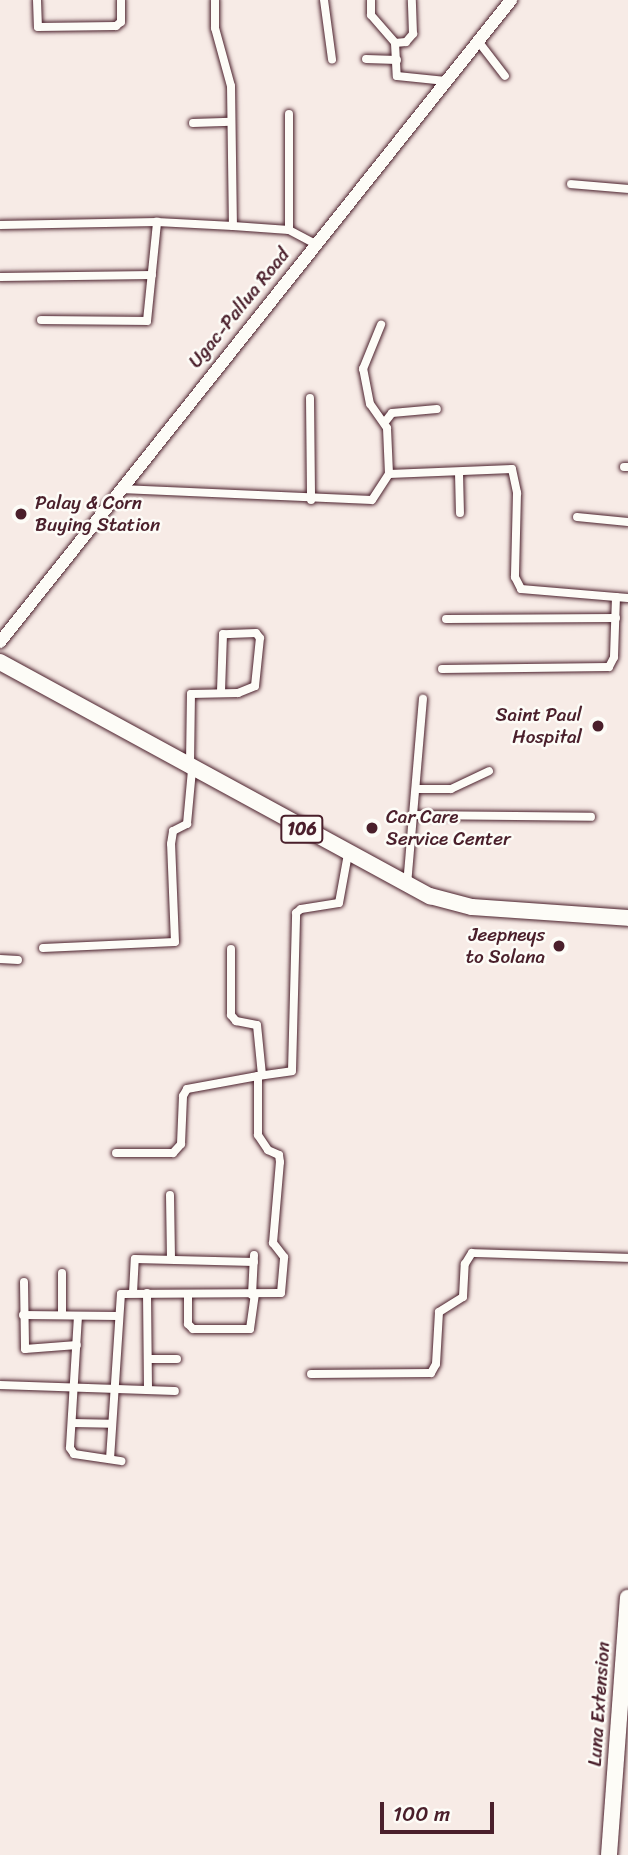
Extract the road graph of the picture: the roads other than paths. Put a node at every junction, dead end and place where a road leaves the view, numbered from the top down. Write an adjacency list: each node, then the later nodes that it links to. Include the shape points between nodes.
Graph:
1 (37, 0): 2 (street, via 38,27 116,26 121,22)
2 (121, 0)
3 (215, 0): 16 (street, via 215,28 229,69)
4 (324, 0): 10 (street)
5 (371, 0): 9 (street, via 371,15)
6 (412, 0): 9 (street, via 413,34 406,42)
7 (510, 0): 8 (street, Ugac-Pallua Road)
8 (478, 41): 13 (street); 14 (street, Ugac-Pallua Road)
9 (395, 43): 12 (street)
10 (332, 59)
11 (366, 59): 12 (street)
12 (397, 60): 14 (street, via 398,78)
13 (505, 76)
14 (446, 81): 24 (street, Ugac-Pallua Road)
15 (289, 114): 23 (street)
16 (231, 122): 17 (street); 22 (street)
17 (193, 123)
18 (571, 184): 19 (street)
19 (628, 189)
20 (157, 222): 21 (street); 22 (street); 25 (street)
21 (0, 225)
22 (233, 226): 23 (street)
23 (289, 230): 24 (street)
24 (315, 244): 34 (street, Ugac-Pallua Road)
25 (152, 275): 26 (street); 27 (street, via 150,314 144,323)
26 (0, 277)
27 (41, 320)
28 (381, 325): 31 (street, via 363,369 370,404)
29 (310, 398): 35 (street)
30 (437, 409): 31 (street, via 392,413)
31 (385, 422): 33 (street)
32 (460, 472): 33 (street); 36 (street); 39 (street, via 512,469 517,493 515,577 521,589)
33 (388, 474): 35 (street, via 372,500)
34 (118, 489): 35 (street); 43 (street, Ugac-Pallua Road)
35 (311, 500)
36 (460, 513)
37 (577, 517): 38 (street)
38 (628, 522)
39 (616, 597): 40 (street); 41 (street)
40 (628, 598)
41 (616, 618): 42 (street); 45 (street, via 614,657 609,667)
42 (446, 619)
43 (0, 642)
44 (0, 662): 48 (highway, 106)
45 (442, 668)
46 (221, 692): 46 (street, via 247,692 255,686 260,638 256,632 223,634); 48 (street, via 195,692 190,697)
47 (423, 699): 50 (street)
48 (191, 769): 53 (highway, 106); 56 (street, via 187,824 173,831 171,844 175,942)
49 (489, 771): 50 (street, via 451,789)
50 (416, 789): 51 (street)
51 (414, 815): 52 (street); 54 (street)
52 (591, 817)
53 (348, 855): 54 (highway, 106); 60 (street, via 339,903 301,909 296,914 293,1068 288,1073)
54 (407, 886): 55 (highway, 106, via 471,907)
55 (628, 918)
56 (43, 948)
57 (230, 949): 60 (street, via 231,1015 236,1021 257,1025)
58 (0, 960): 59 (street)
59 (18, 960)
60 (260, 1076): 61 (street, via 187,1089 181,1144 173,1153); 70 (street, via 258,1135 268,1150 279,1155 273,1243 284,1257 281,1293)
61 (116, 1153)
62 (170, 1195): 64 (street)
63 (628, 1258): 78 (street, via 472,1253 465,1264 463,1297 439,1312 436,1364 430,1373)
64 (171, 1259): 67 (street, via 135,1259); 70 (street, via 254,1258)
65 (62, 1273): 72 (street)
66 (24, 1282): 71 (street)
67 (132, 1293): 68 (street); 74 (street, via 118,1297)
68 (147, 1293): 69 (street); 76 (street)
69 (188, 1294): 70 (street); 70 (street, via 188,1324 193,1329 250,1329)
70 (254, 1295)
71 (23, 1315): 72 (street); 75 (street, via 25,1349)
72 (62, 1315): 73 (street)
73 (78, 1315): 74 (street); 75 (street)
74 (118, 1316): 81 (street)
75 (76, 1345): 80 (street)
76 (148, 1359): 77 (street); 82 (street)
77 (177, 1359)
78 (311, 1374)
79 (0, 1385): 80 (street)
80 (75, 1389): 81 (street); 84 (street)
81 (113, 1389): 82 (street); 85 (street)
82 (148, 1390): 83 (street)
83 (176, 1391)
84 (72, 1423): 85 (street); 86 (street, via 74,1454)
85 (111, 1424): 86 (street)
86 (110, 1459): 87 (street)
87 (121, 1461)
88 (628, 1598): 89 (highway, Luna Extension)
89 (609, 1855)

